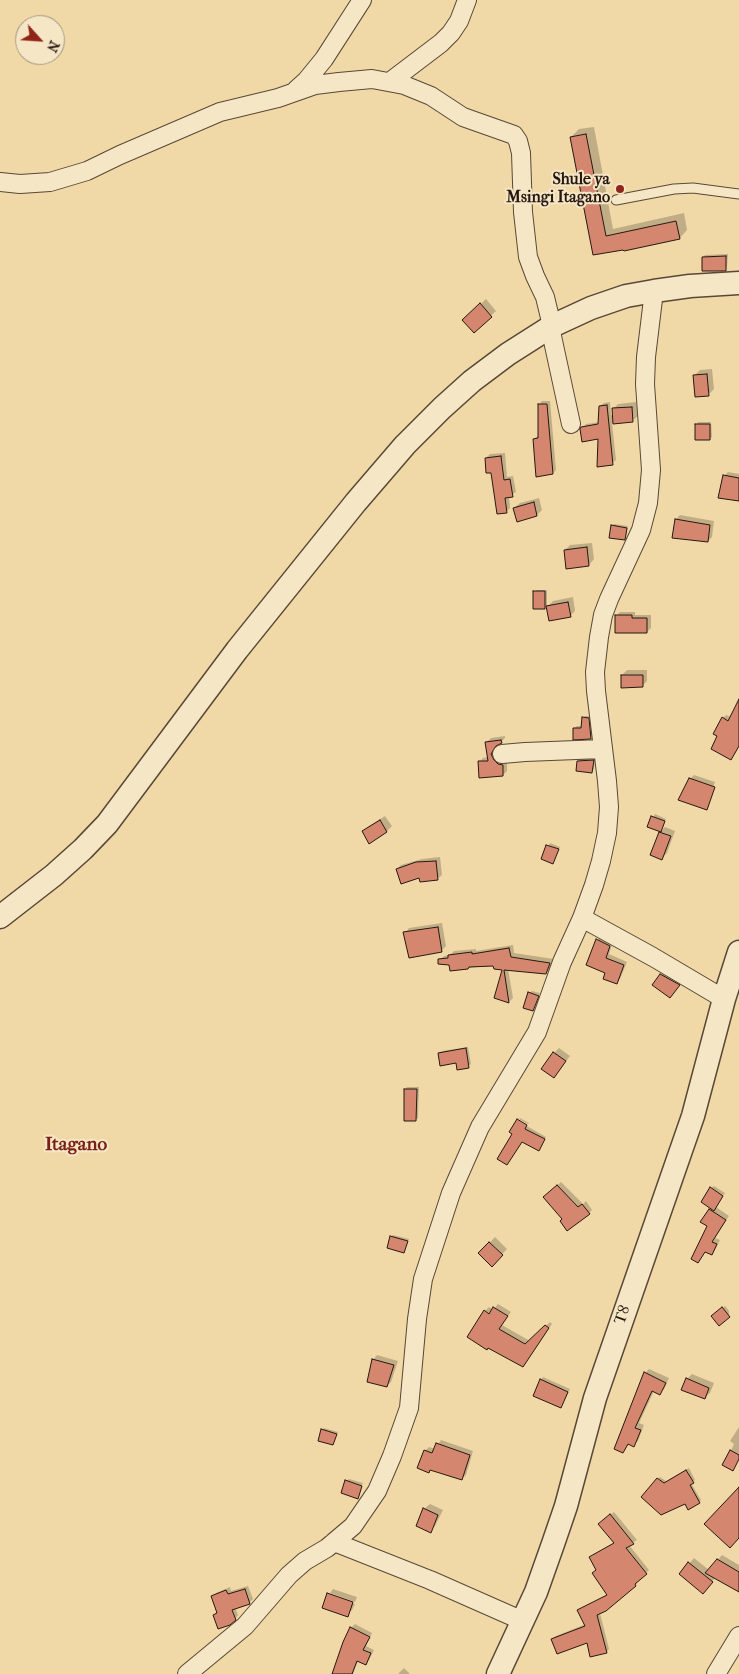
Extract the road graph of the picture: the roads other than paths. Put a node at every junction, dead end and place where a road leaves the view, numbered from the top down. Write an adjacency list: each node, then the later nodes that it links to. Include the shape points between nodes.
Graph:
1 (362, 0): 4 (street, via 314,72)
2 (467, 0): 3 (street, via 451,33)
3 (391, 81): 4 (street, via 331,82); 10 (street, via 431,96 463,117 508,132 518,140 528,257 545,297)
4 (292, 94): 5 (street, via 220,112 87,171 50,182)
5 (0, 182)
6 (739, 194): 7 (lane, via 693,188 649,192)
7 (616, 200)
8 (739, 283): 9 (street)
9 (654, 292): 10 (street, via 626,296); 12 (street, via 645,384 650,470 648,503 641,530 608,599 599,637 595,672)
10 (551, 327): 11 (street); 14 (street, via 472,381 406,445 237,650 107,824 54,876)
11 (571, 424)
12 (602, 749): 13 (street); 15 (street, via 609,807 607,833)
13 (502, 754)
14 (0, 917)
15 (582, 918): 17 (street); 18 (street, via 537,1032 480,1127 448,1201 423,1279 409,1408 392,1456 377,1491 353,1526)
16 (739, 952): 17 (street, T8)
17 (724, 999): 19 (street, T8, via 682,1150 595,1398 553,1544)
18 (334, 1542): 19 (street); 21 (street, via 305,1561 245,1626)
19 (523, 1621): 22 (street, T8)
20 (739, 1636): 23 (street)
21 (187, 1674)
22 (498, 1674)
23 (716, 1674)

